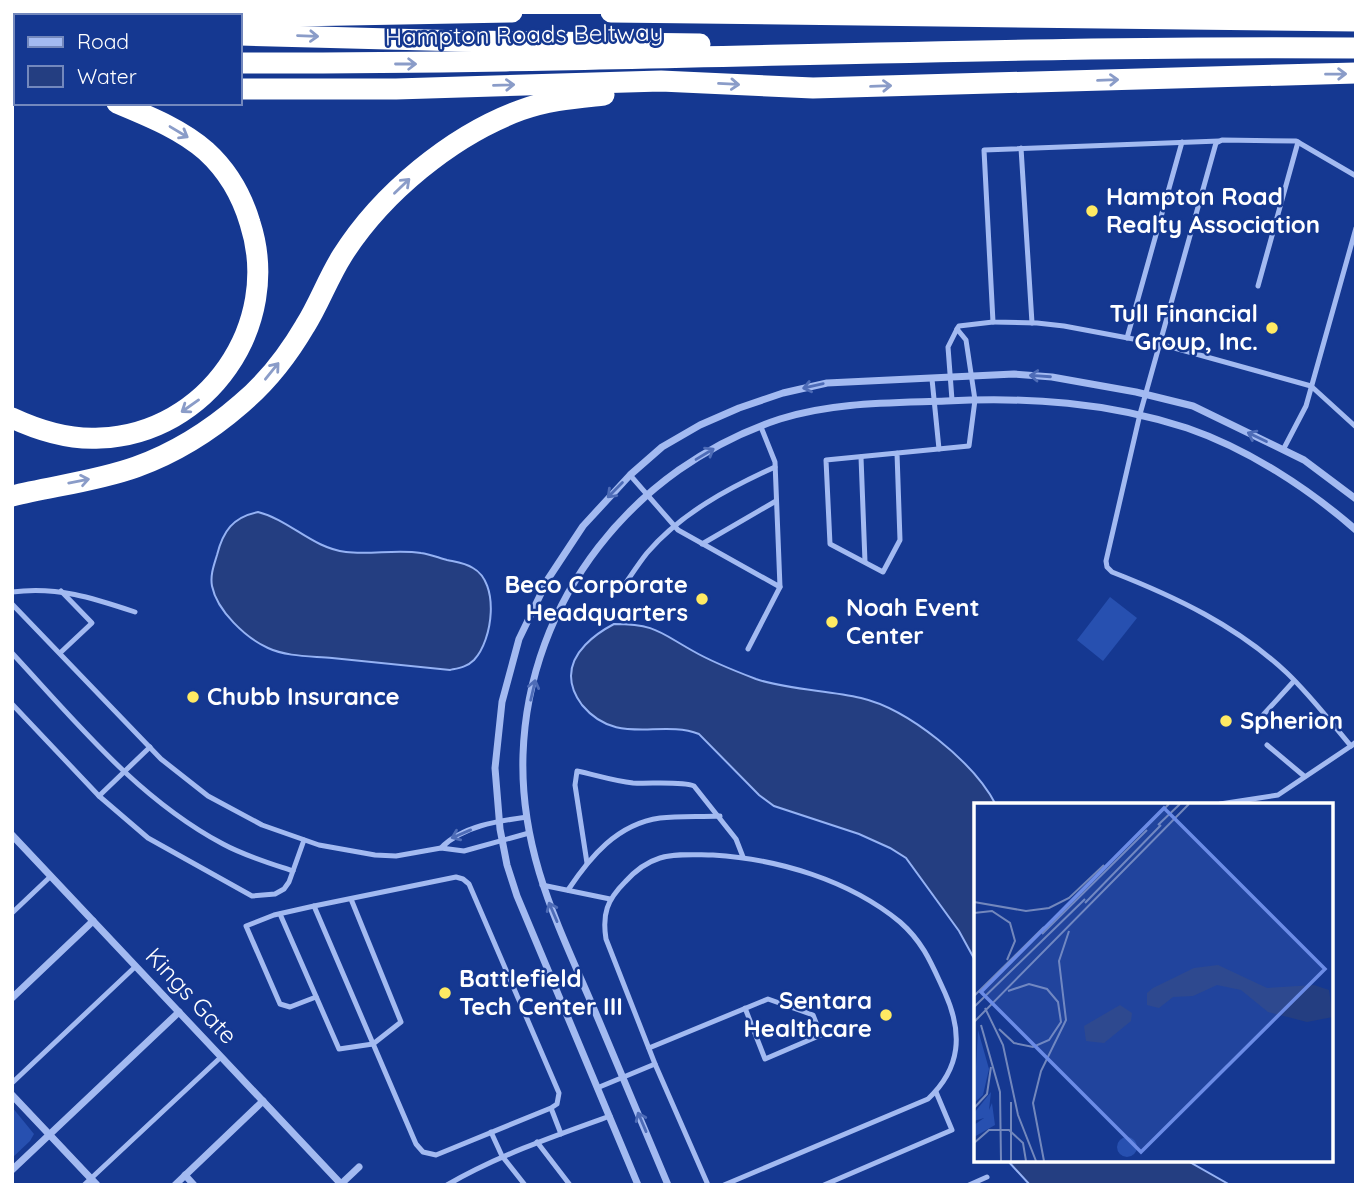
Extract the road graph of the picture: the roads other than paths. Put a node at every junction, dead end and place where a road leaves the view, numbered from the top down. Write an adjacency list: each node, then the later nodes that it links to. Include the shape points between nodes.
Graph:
1 (512, 12): 3 (highway)
2 (611, 12): 4 (highway)
3 (242, 17)
4 (1356, 22)
5 (242, 34): 6 (highway, one-way to 6, via 658,44)
6 (1356, 41)
7 (1356, 48): 8 (highway, Hampton Roads Beltway, one-way to 7, via 437,64 1202,47)
8 (242, 63)
9 (1356, 74): 10 (highway, one-way to 9, via 813,88)
10 (635, 81): 11 (highway, one-way to 10); 44 (highway, one-way to 10, via 134,468 215,426 268,378 305,326 355,237 409,179 454,145 521,110 561,99 615,94)
11 (242, 89)
12 (122, 105): 34 (highway, one-way to 34, via 192,140 234,185 258,253 258,286 250,327 234,361 212,389 160,425 120,436 76,438)
13 (1222, 141): 14 (lane); 15 (lane); 24 (lane, via 1214,147)
14 (1182, 142): 16 (lane); 23 (lane)
15 (1298, 142): 17 (lane); 19 (lane)
16 (1021, 148): 20 (lane, via 984,150); 21 (lane)
17 (1356, 176)
18 (1356, 228): 28 (lane)
19 (1258, 286)
20 (993, 322): 21 (lane); 22 (lane)
21 (1032, 323): 23 (lane)
22 (957, 329): 25 (lane, via 966,340); 26 (lane, via 948,347)
23 (1127, 338): 24 (lane)
24 (1160, 344): 28 (lane); 29 (lane)
25 (971, 377): 26 (street); 29 (street, one-way to 25, via 1052,377); 31 (lane)
26 (949, 378): 27 (street); 30 (lane)
27 (932, 379): 32 (lane); 42 (street, one-way to 42, via 827,383 783,393 700,425 662,447)
28 (1311, 386): 36 (lane); 38 (lane, via 1300,420)
29 (1147, 395): 33 (lane); 38 (street, one-way to 29, via 1193,406)
30 (952, 400): 31 (street); 32 (street)
31 (975, 400): 33 (street, via 1019,398); 37 (lane, via 969,446)
32 (934, 401): 35 (street, via 823,409); 37 (lane)
33 (1140, 414): 48 (street, via 1191,430 1261,463); 60 (lane, via 1107,567 1220,623)
34 (12, 418)
35 (761, 427): 41 (lane); 43 (street, one-way to 35, via 728,439)
36 (1356, 427)
37 (939, 449): 39 (lane)
38 (1283, 450): 45 (street)
39 (897, 453): 40 (lane); 50 (lane, via 900,540 883,572)
40 (861, 457): 50 (lane); 50 (lane, via 826,460 830,544)
41 (775, 467): 46 (lane); 47 (lane, via 724,492)
42 (630, 475): 43 (lane); 72 (street, one-way to 72, via 583,526 548,579 519,639 498,731)
43 (648, 495): 47 (lane); 71 (street, one-way to 43, via 523,755 546,642 581,569)
44 (12, 496)
45 (1356, 499)
46 (776, 501): 49 (lane); 52 (lane)
47 (675, 527): 49 (lane); 51 (lane, via 648,552)
48 (1356, 530)
49 (702, 544): 52 (lane)
50 (866, 562)
51 (625, 584)
52 (780, 587): 57 (lane)
53 (12, 592): 54 (lane)
54 (61, 592): 56 (lane); 59 (lane, via 92,623)
55 (12, 604): 59 (lane)
56 (135, 612)
57 (748, 649)
58 (12, 653): 66 (lane)
59 (60, 653): 65 (lane)
60 (1294, 681): 62 (lane); 63 (lane)
61 (12, 704): 68 (lane)
62 (1264, 714)
63 (1353, 744): 67 (lane)
64 (1267, 745): 67 (lane)
65 (150, 747): 66 (lane); 75 (lane, via 208,796 262,825)
66 (125, 771): 68 (lane); 80 (lane, via 161,804 204,833)
67 (1304, 776): 69 (lane, via 1278,795)
68 (99, 796): 80 (lane, via 148,838 252,896 284,889)
69 (1226, 803)
70 (720, 816): 78 (lane); 79 (lane, via 641,822 605,843); 79 (lane, via 689,784 628,783 578,771 575,785)
71 (527, 817): 72 (lane); 73 (street)
72 (499, 821): 76 (street); 77 (lane, one-way to 77, via 458,834)
73 (529, 833): 76 (lane); 82 (street)
74 (12, 835): 81 (street, Kings Gate)
75 (304, 840): 77 (lane, via 374,855); 80 (lane)
76 (502, 840): 77 (lane, via 464,851); 101 (street, via 517,896)
77 (442, 848)
78 (743, 857): 85 (lane, via 659,858 632,875); 102 (lane, via 836,884 880,908 921,943 956,1024 957,1048)
79 (587, 863): 83 (lane)
80 (293, 871)
81 (51, 876): 87 (lane); 89 (street, Kings Gate)
82 (542, 885): 83 (lane); 99 (street, one-way to 82)
83 (568, 890): 85 (lane)
84 (351, 899): 86 (lane); 95 (lane, via 401,1022); 105 (lane, via 456,877 469,884 559,1093)
85 (610, 899): 96 (lane, via 605,912 606,939)
86 (314, 906): 88 (lane); 95 (lane)
87 (12, 913)
88 (280, 914): 91 (lane); 91 (lane, via 246,926 280,1004 290,1007)
89 (93, 921): 90 (street, Kings Gate); 92 (street)
90 (136, 967): 94 (street, Kings Gate); 100 (lane)
91 (316, 997): 95 (lane, via 339,1049)
92 (12, 998)
93 (745, 1008): 93 (lane, via 768,999 813,1015 821,1035 765,1059); 96 (lane)
94 (179, 1012): 97 (street, Kings Gate); 109 (street)
95 (373, 1044): 107 (lane, via 416,1144 424,1152 436,1155)
96 (649, 1048): 98 (lane)
97 (221, 1057): 104 (street, Kings Gate); 116 (lane)
98 (655, 1064): 99 (lane); 127 (lane)
99 (623, 1077): 101 (lane); 126 (street, one-way to 99)
100 (12, 1083)
101 (597, 1088): 106 (street)
102 (936, 1091): 118 (lane, via 928,1099); 128 (lane, via 953,1130)
103 (12, 1095): 109 (street)
104 (263, 1101): 114 (street); 117 (street, Kings Gate)
105 (551, 1108): 107 (lane); 108 (lane)
106 (610, 1116): 108 (lane); 125 (street)
107 (491, 1132): 111 (lane)
108 (561, 1134): 110 (lane)
109 (50, 1135): 113 (street); 116 (street)
110 (537, 1142): 111 (lane); 124 (lane)
111 (502, 1156): 122 (lane); 123 (lane)
112 (359, 1167): 117 (street, Kings Gate)
113 (12, 1170)
114 (185, 1175): 120 (street); 121 (street)
115 (987, 1177): 129 (lane)
116 (94, 1182): 119 (lane)
117 (341, 1184)
118 (728, 1184)
119 (84, 1185)
120 (175, 1185)
121 (194, 1185)
122 (447, 1185)
123 (525, 1185)
124 (570, 1185)
125 (638, 1185)
126 (668, 1185)
127 (708, 1185)
128 (824, 1185)
129 (969, 1185)

